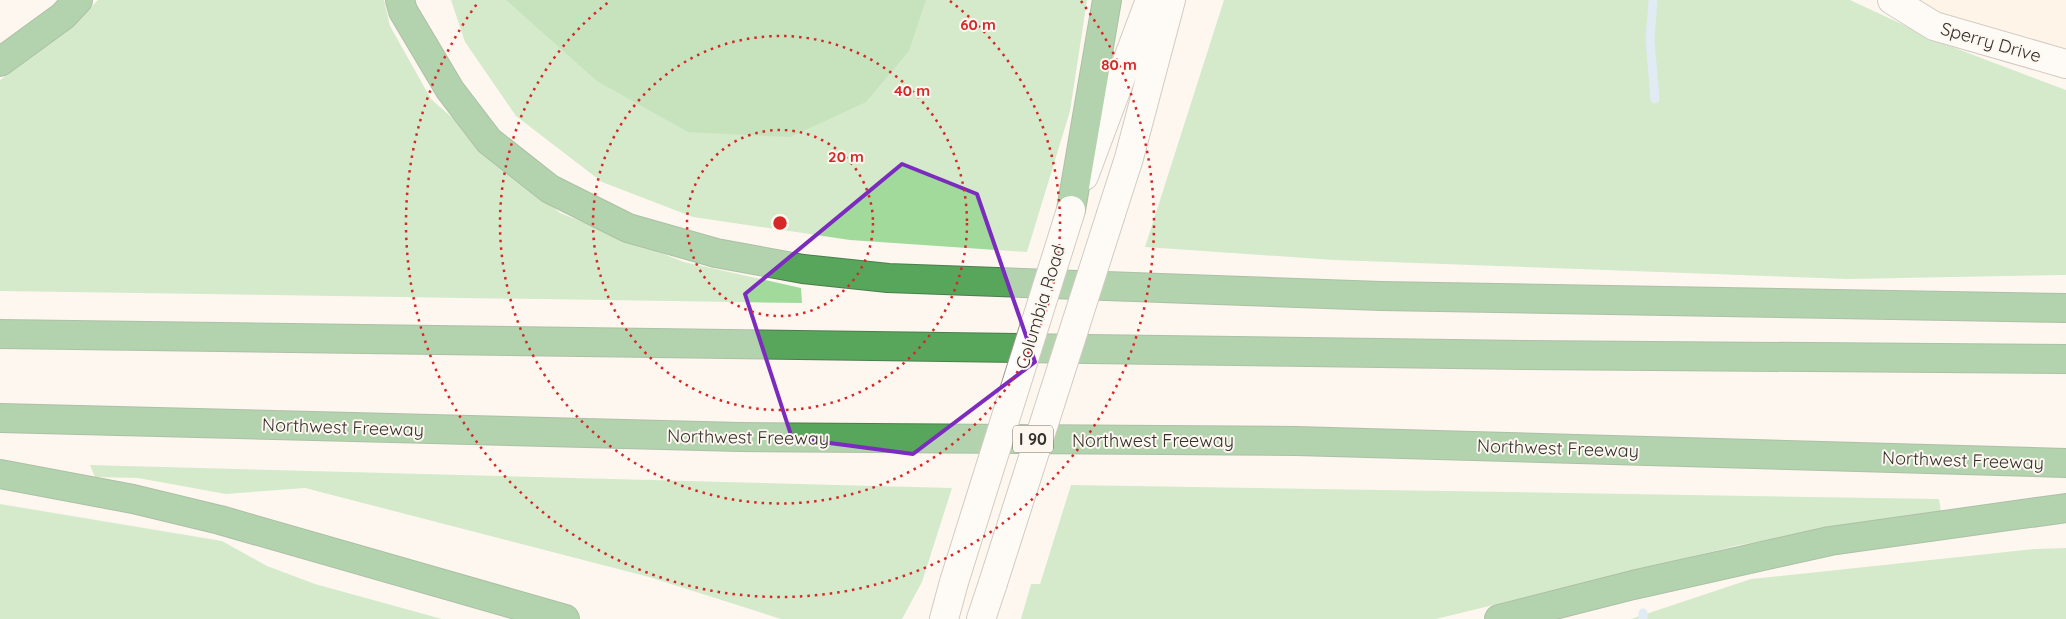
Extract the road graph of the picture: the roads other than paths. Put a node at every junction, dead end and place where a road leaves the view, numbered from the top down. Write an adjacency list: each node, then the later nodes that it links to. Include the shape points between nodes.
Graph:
1 (78, 0): 7 (highway, via 63,16)
2 (400, 0): 10 (highway, via 403,11 450,90 489,141 550,189 628,228 716,253 804,270 888,278 1381,296)
3 (1107, 0): 9 (highway)
4 (1150, 0): 9 (main road, Columbia Road)
5 (1171, 0): 19 (main road, bridge, via 1129,158)
6 (1892, 0): 8 (main road, Sperry Drive, via 1934,26)
7 (0, 62)
8 (2066, 64)
9 (1071, 210): 18 (main road, Columbia Road, bridge)
10 (2066, 308)
11 (0, 334): 12 (highway, via 1544,356)
12 (2066, 359)
13 (0, 418): 14 (highway, Northwest Freeway / I 90, via 740,437 1296,441)
14 (2066, 463)
15 (0, 474): 17 (highway, via 133,499 220,520)
16 (2066, 508): 20 (highway, via 1830,540 1633,584)
17 (565, 619)
18 (944, 619)
19 (981, 619)
20 (1499, 619)

